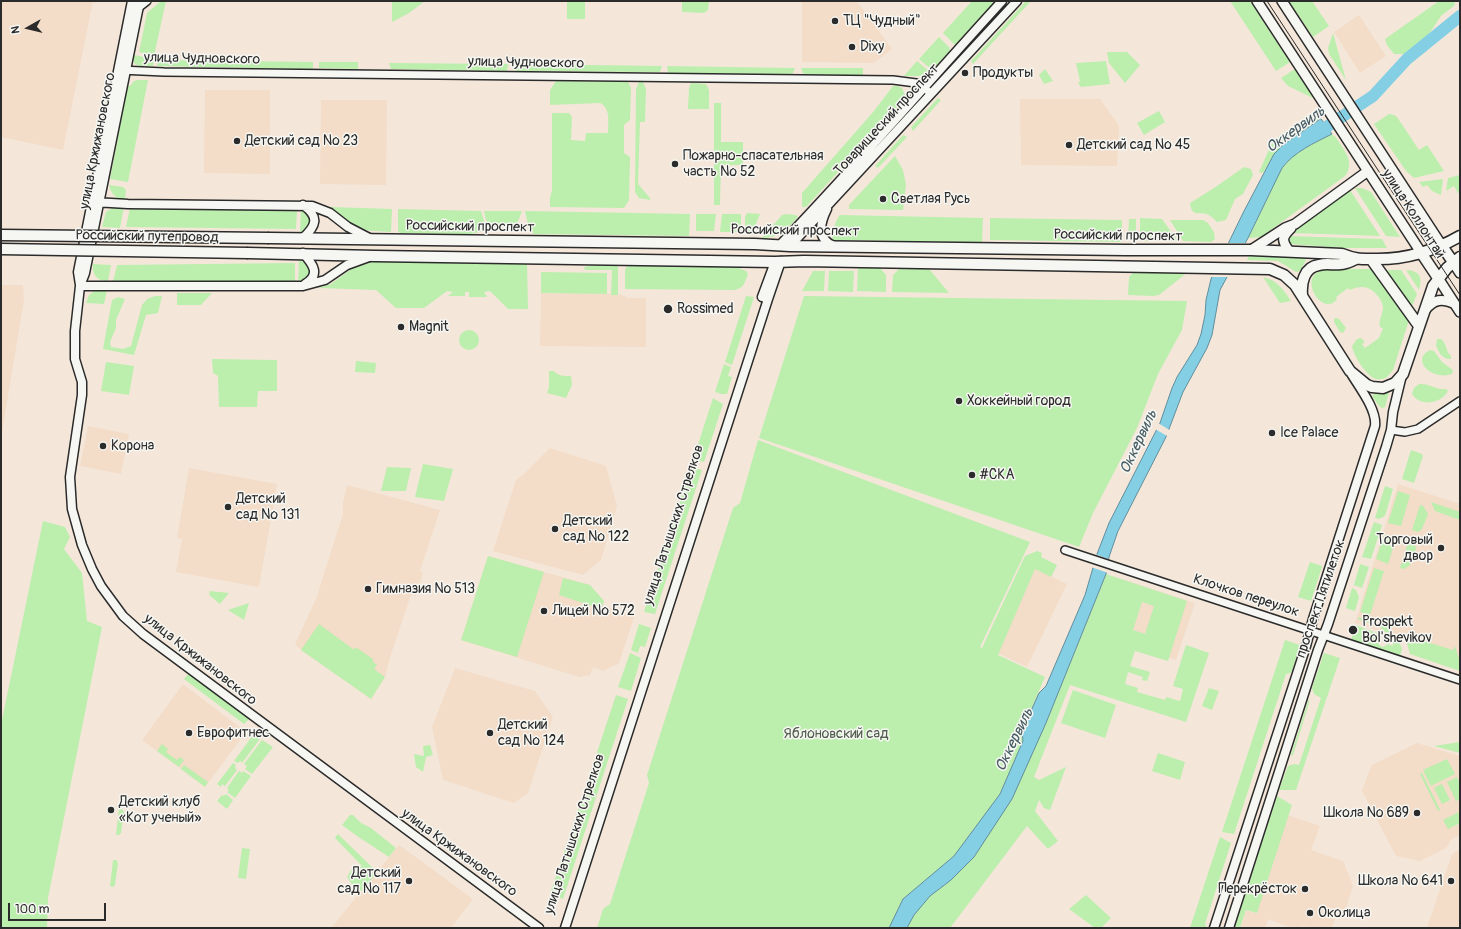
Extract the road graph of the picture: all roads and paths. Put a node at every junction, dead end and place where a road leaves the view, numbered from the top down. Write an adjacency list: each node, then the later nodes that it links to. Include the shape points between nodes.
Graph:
1 (132, 1): 8 (street, улица Кржижановского)
2 (147, 1): 7 (street)
3 (1002, 1): 9 (street, Товарищеский проспект)
4 (1016, 1): 10 (street, Товарищеский проспект)
5 (1256, 1): 11 (main road, улица Коллонтай)
6 (1282, 1): 22 (main road, улица Коллонтай)
7 (139, 5): 8 (street, улица Кржижановского)
8 (122, 70): 9 (street, улица Чудновского, via 893,80 916,83); 12 (street, улица Кржижановского)
9 (924, 87): 10 (street, улица Чудновского); 20 (street, Товарищеский проспект)
10 (931, 93): 13 (street, Товарищеский проспект)
11 (1368, 171): 15 (main road); 27 (main road, улица Коллонтай)
12 (96, 202): 14 (street, Российский проспект); 35 (street, улица Кржижановского, via 85,273)
13 (829, 203): 20 (street, Товарищеский проспект); 21 (street, via 821,229 826,242)
14 (303, 205): 18 (street, via 312,212 314,222 313,228); 19 (street, Российский проспект, via 330,212 348,227)
15 (1295, 224): 24 (main road); 25 (main road, via 1284,238)
16 (1, 235): 18 (main road, Российский путепровод, bridge)
17 (1460, 236): 22 (main road)
18 (298, 238): 19 (main road, Российский проспект)
19 (372, 240): 20 (main road, Российский проспект)
20 (785, 246): 21 (main road, Российский проспект); 32 (main road, улица Латышских Стрелков)
21 (835, 246): 24 (main road, Российский проспект)
22 (1442, 246): 27 (main road); 31 (main road, улица Коллонтай)
23 (1, 249): 26 (main road, Российский путепровод, bridge)
24 (1251, 250): 25 (main road)
25 (1289, 251): 30 (main road, via 1342,254)
26 (298, 253): 28 (main road); 36 (street, via 312,264 314,269 312,279)
27 (1422, 254): 29 (main road, via 1396,259); 34 (main road, улица Коллонтай)
28 (372, 256): 32 (main road); 36 (street, via 347,265 325,280)
29 (1372, 259): 30 (main road); 40 (main road)
30 (1356, 260): 37 (main road, via 1314,266 1302,281)
31 (1456, 260): 33 (main road, улица Коллонтай); 34 (main road, проспект Пятилеток)
32 (778, 262): 37 (main road, via 1270,269 1290,280); 50 (street, улица Латышских Стрелков); 51 (street, улица Латышских Стрелков)
33 (1460, 274)
34 (1438, 278): 38 (main road, улица Коллонтай); 39 (main road, проспект Пятилеток, via 1430,291)
35 (80, 286): 36 (street); 49 (street, улица Кржижановского, via 74,349 82,382 82,395 70,494 75,521 86,555 101,586 123,616 143,634)
36 (303, 286)
37 (1302, 295): 41 (main road)
38 (1457, 308): 39 (main road, via 1447,300 1437,300)
39 (1423, 312): 40 (main road, проспект Пятилеток)
40 (1419, 326): 42 (main road, проспект Пятилеток)
41 (1350, 371): 42 (main road, via 1367,385 1378,388 1390,386); 46 (street, проспект Пятилеток, via 1373,411 1375,426)
42 (1403, 374): 44 (street, проспект Пятилеток)
43 (1460, 401): 44 (street, via 1418,429 1405,432)
44 (1391, 430): 47 (street, проспект Пятилеток)
45 (1065, 550): 46 (street, Клочков переулок)
46 (1310, 630): 47 (street, Клочков переулок); 52 (street, проспект Пятилеток)
47 (1324, 635): 48 (street, Клочков переулок); 53 (street, проспект Пятилеток)
48 (1460, 680)
49 (539, 928)
50 (559, 928)
51 (565, 928)
52 (1214, 928)
53 (1229, 928)

